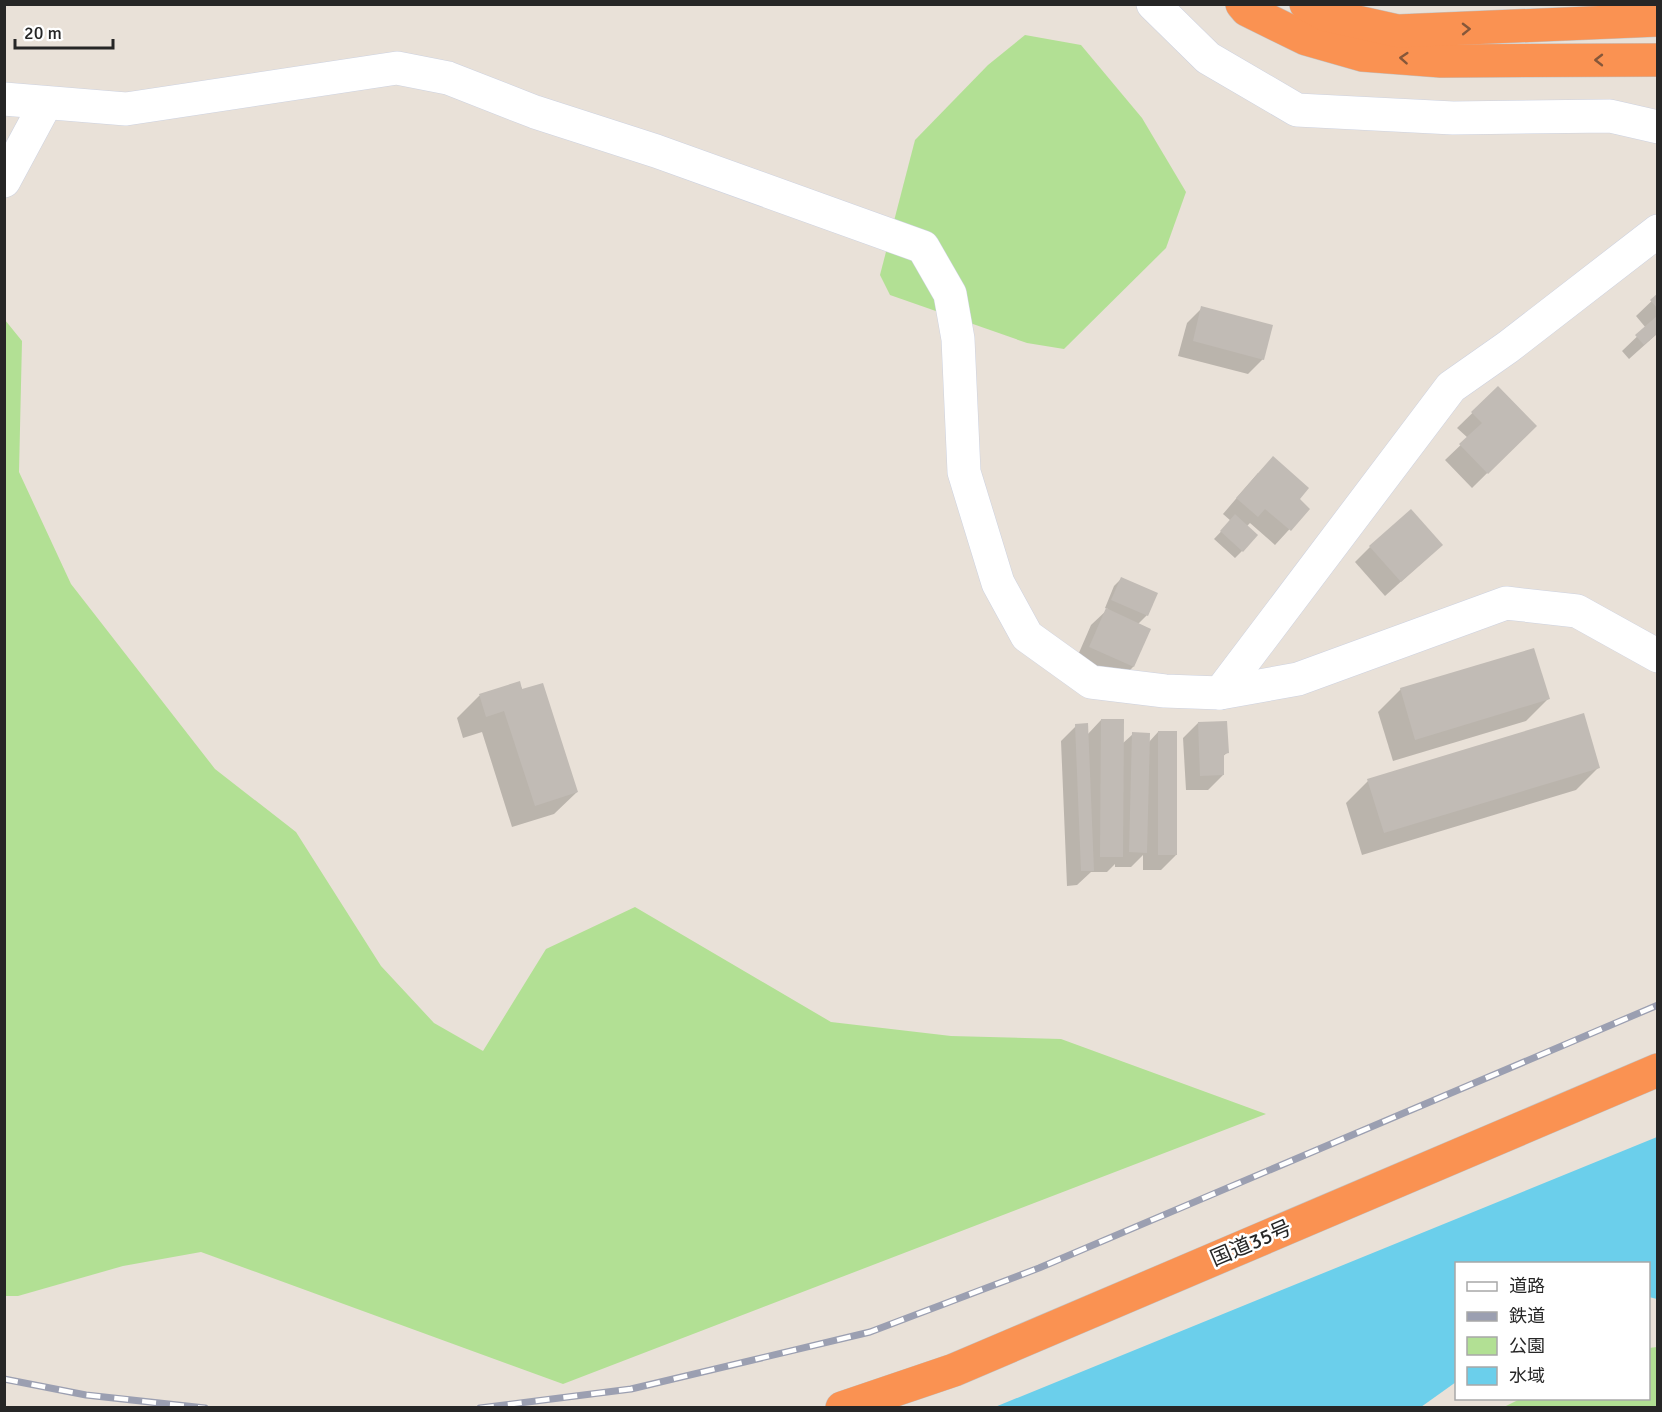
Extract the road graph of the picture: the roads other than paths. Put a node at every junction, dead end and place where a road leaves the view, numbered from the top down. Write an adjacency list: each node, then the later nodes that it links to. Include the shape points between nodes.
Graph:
1 (1153, 4): 8 (street, via 1208,58 1297,110 1453,118 1610,116)
2 (1242, 4): 5 (highway, one-way to 2, via 1440,61 1362,55 1306,39)
3 (1306, 4): 4 (highway, one-way to 4, via 1326,15 1398,31)
4 (1658, 20)
5 (1658, 60)
6 (4, 99): 7 (street)
7 (46, 103): 9 (street); 12 (street, via 126,110 397,68 448,78 923,247 950,294 958,339 964,472 998,583 1027,636 1091,681 1164,692)
8 (1658, 127)
9 (4, 181)
10 (1658, 231): 12 (street, via 1451,387)
11 (1658, 656): 12 (street, via 1577,611 1506,603 1298,680)
12 (1220, 693)
13 (1658, 1070): 14 (highway, 国道35号, via 954,1370)
14 (842, 1407)

